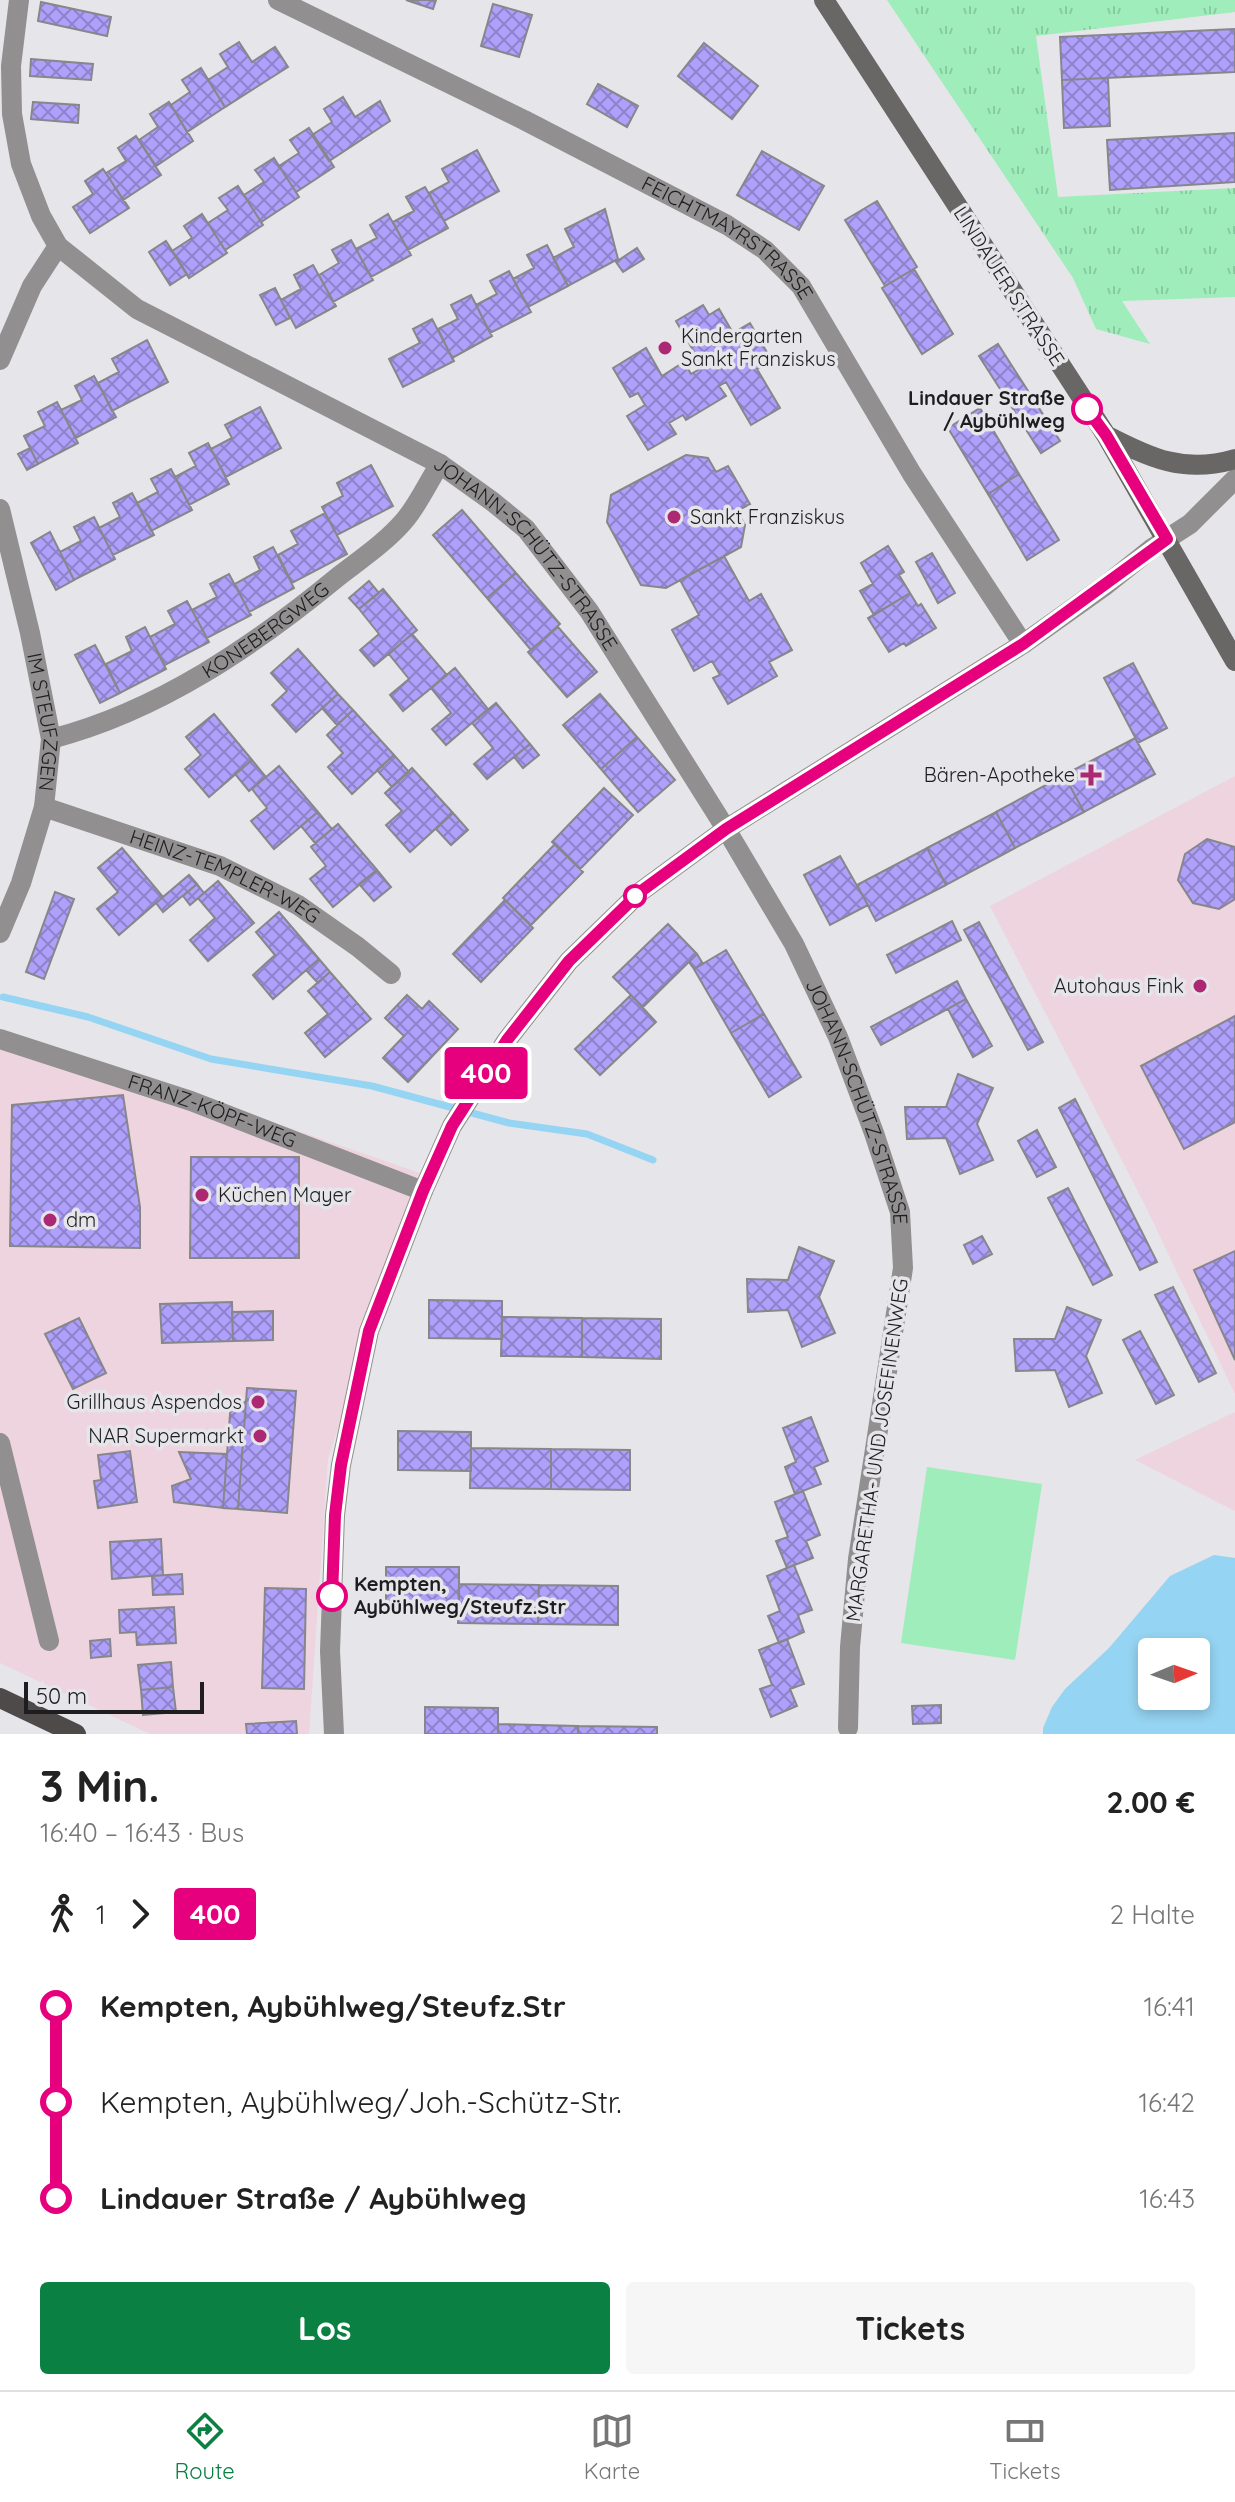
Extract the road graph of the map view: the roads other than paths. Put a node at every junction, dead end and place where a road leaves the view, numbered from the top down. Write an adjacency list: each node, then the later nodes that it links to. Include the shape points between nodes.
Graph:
1 (19, 0): 4 (street, JOHANN-SCHÜTZ-STRASSE, via 12,114 21,164)
2 (278, 0): 12 (street, FEICHTMAYRSTRASSE, via 547,132 765,250 801,286 912,474)
3 (824, 0): 6 (main road, LINDAUER STRASSE)
4 (58, 246): 5 (street, via 32,286); 8 (street, JOHANN-SCHÜTZ-STRASSE, via 137,309)
5 (0, 360)
6 (1106, 435): 7 (main road, via 1174,464 1213,465); 11 (main road, LINDAUER STRASSE)
7 (1235, 459)
8 (440, 464): 14 (street, KONEBERGWEG, via 405,520 286,620 152,701 91,729); 16 (street, JOHANN-SCHÜTZ-STRASSE, via 526,529 540,546 589,611)
9 (1235, 479): 11 (street)
10 (0, 509): 14 (street, IM STEUFZGEN)
11 (1167, 539): 12 (street); 13 (main road, LINDAUER STRASSE)
12 (1023, 644): 16 (street)
13 (1235, 661)
14 (51, 739): 15 (street, IM STEUFZGEN)
15 (44, 807): 17 (street, IM STEUFZGEN); 18 (street, HEINZ-TEMPLER-WEG, via 220,866 298,905)
16 (726, 829): 20 (street, via 640,892 569,961 507,1040 458,1116); 21 (street, JOHANN-SCHÜTZ-STRASSE, via 794,944 838,1037 900,1212)
17 (0, 933)
18 (391, 974)
19 (0, 1039): 20 (street, FRANZ-KÖPF-WEG, via 191,1101)
20 (423, 1191): 27 (street, via 369,1331 341,1465 330,1651)
21 (903, 1268): 25 (street, MARGARETHA- UND JOSEFINENWEG, via 858,1559)
22 (0, 1443): 23 (street)
23 (49, 1641)
24 (0, 1698): 26 (main road)
25 (848, 1728)
26 (76, 1734)
27 (334, 1734)

